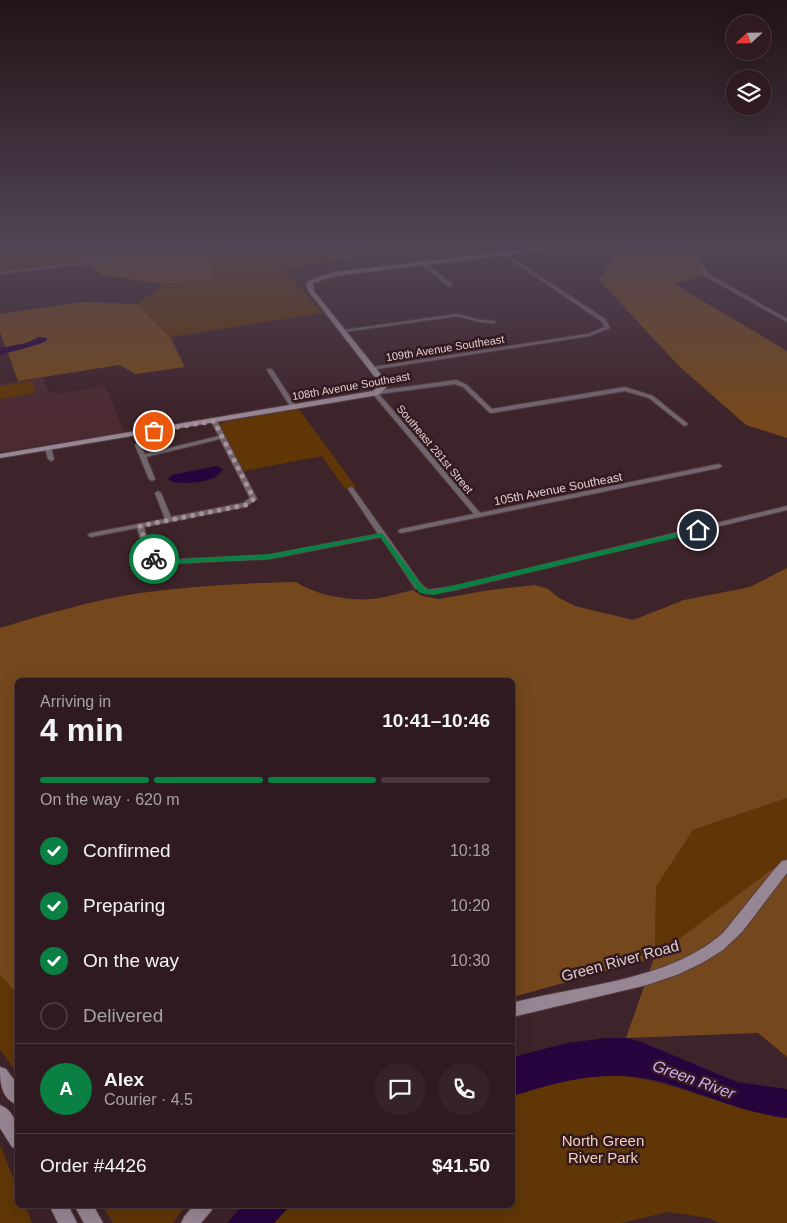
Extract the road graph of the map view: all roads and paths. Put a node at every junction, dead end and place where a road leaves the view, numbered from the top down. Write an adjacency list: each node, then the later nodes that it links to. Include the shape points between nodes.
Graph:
1 (320, 302): 6 (street)
2 (576, 302): 7 (street, 109th Avenue Southeast, via 603,320 608,328 589,335)
3 (754, 302): 4 (street)
4 (787, 321)
5 (494, 322): 6 (street, via 457,315)
6 (344, 331): 7 (street)
7 (373, 369): 9 (street, via 383,385)
8 (270, 370): 10 (street)
9 (375, 393): 10 (street, 108th Avenue Southeast); 12 (street, 108th Avenue Southeast, via 456,382 465,386 491,412 624,389 635,390 651,397); 24 (street, Southeast 281st Street)
10 (294, 408): 11 (street, 108th Avenue Southeast)
11 (214, 421): 13 (street); 15 (street, 108th Avenue Southeast)
12 (685, 424)
13 (222, 437): 17 (street); 25 (street, via 254,499 246,505)
14 (138, 445): 17 (street)
15 (48, 448): 16 (street, 108th Avenue Southeast); 18 (street)
16 (0, 456)
17 (142, 456): 20 (street)
18 (51, 459)
19 (719, 466): 24 (street, 105th Avenue Southeast)
20 (152, 478)
21 (351, 489): 29 (street)
22 (158, 493): 25 (street)
23 (787, 508): 29 (street, via 434,592 423,591 418,586)
24 (479, 516): 27 (street, 105th Avenue Southeast)
25 (170, 520): 26 (street)
26 (140, 526): 28 (street); 29 (street, via 150,555 157,561 270,557)
27 (401, 531)
28 (91, 535)
29 (382, 535)
30 (787, 865): 31 (street, Green River Road, via 727,937 707,954 652,976)
31 (515, 1009)
32 (0, 1074): 33 (street)
33 (15, 1094)
34 (0, 1113): 35 (street)
35 (15, 1136)
36 (60, 1208): 38 (street)
37 (202, 1208): 39 (street)
38 (68, 1223)
39 (190, 1223)

